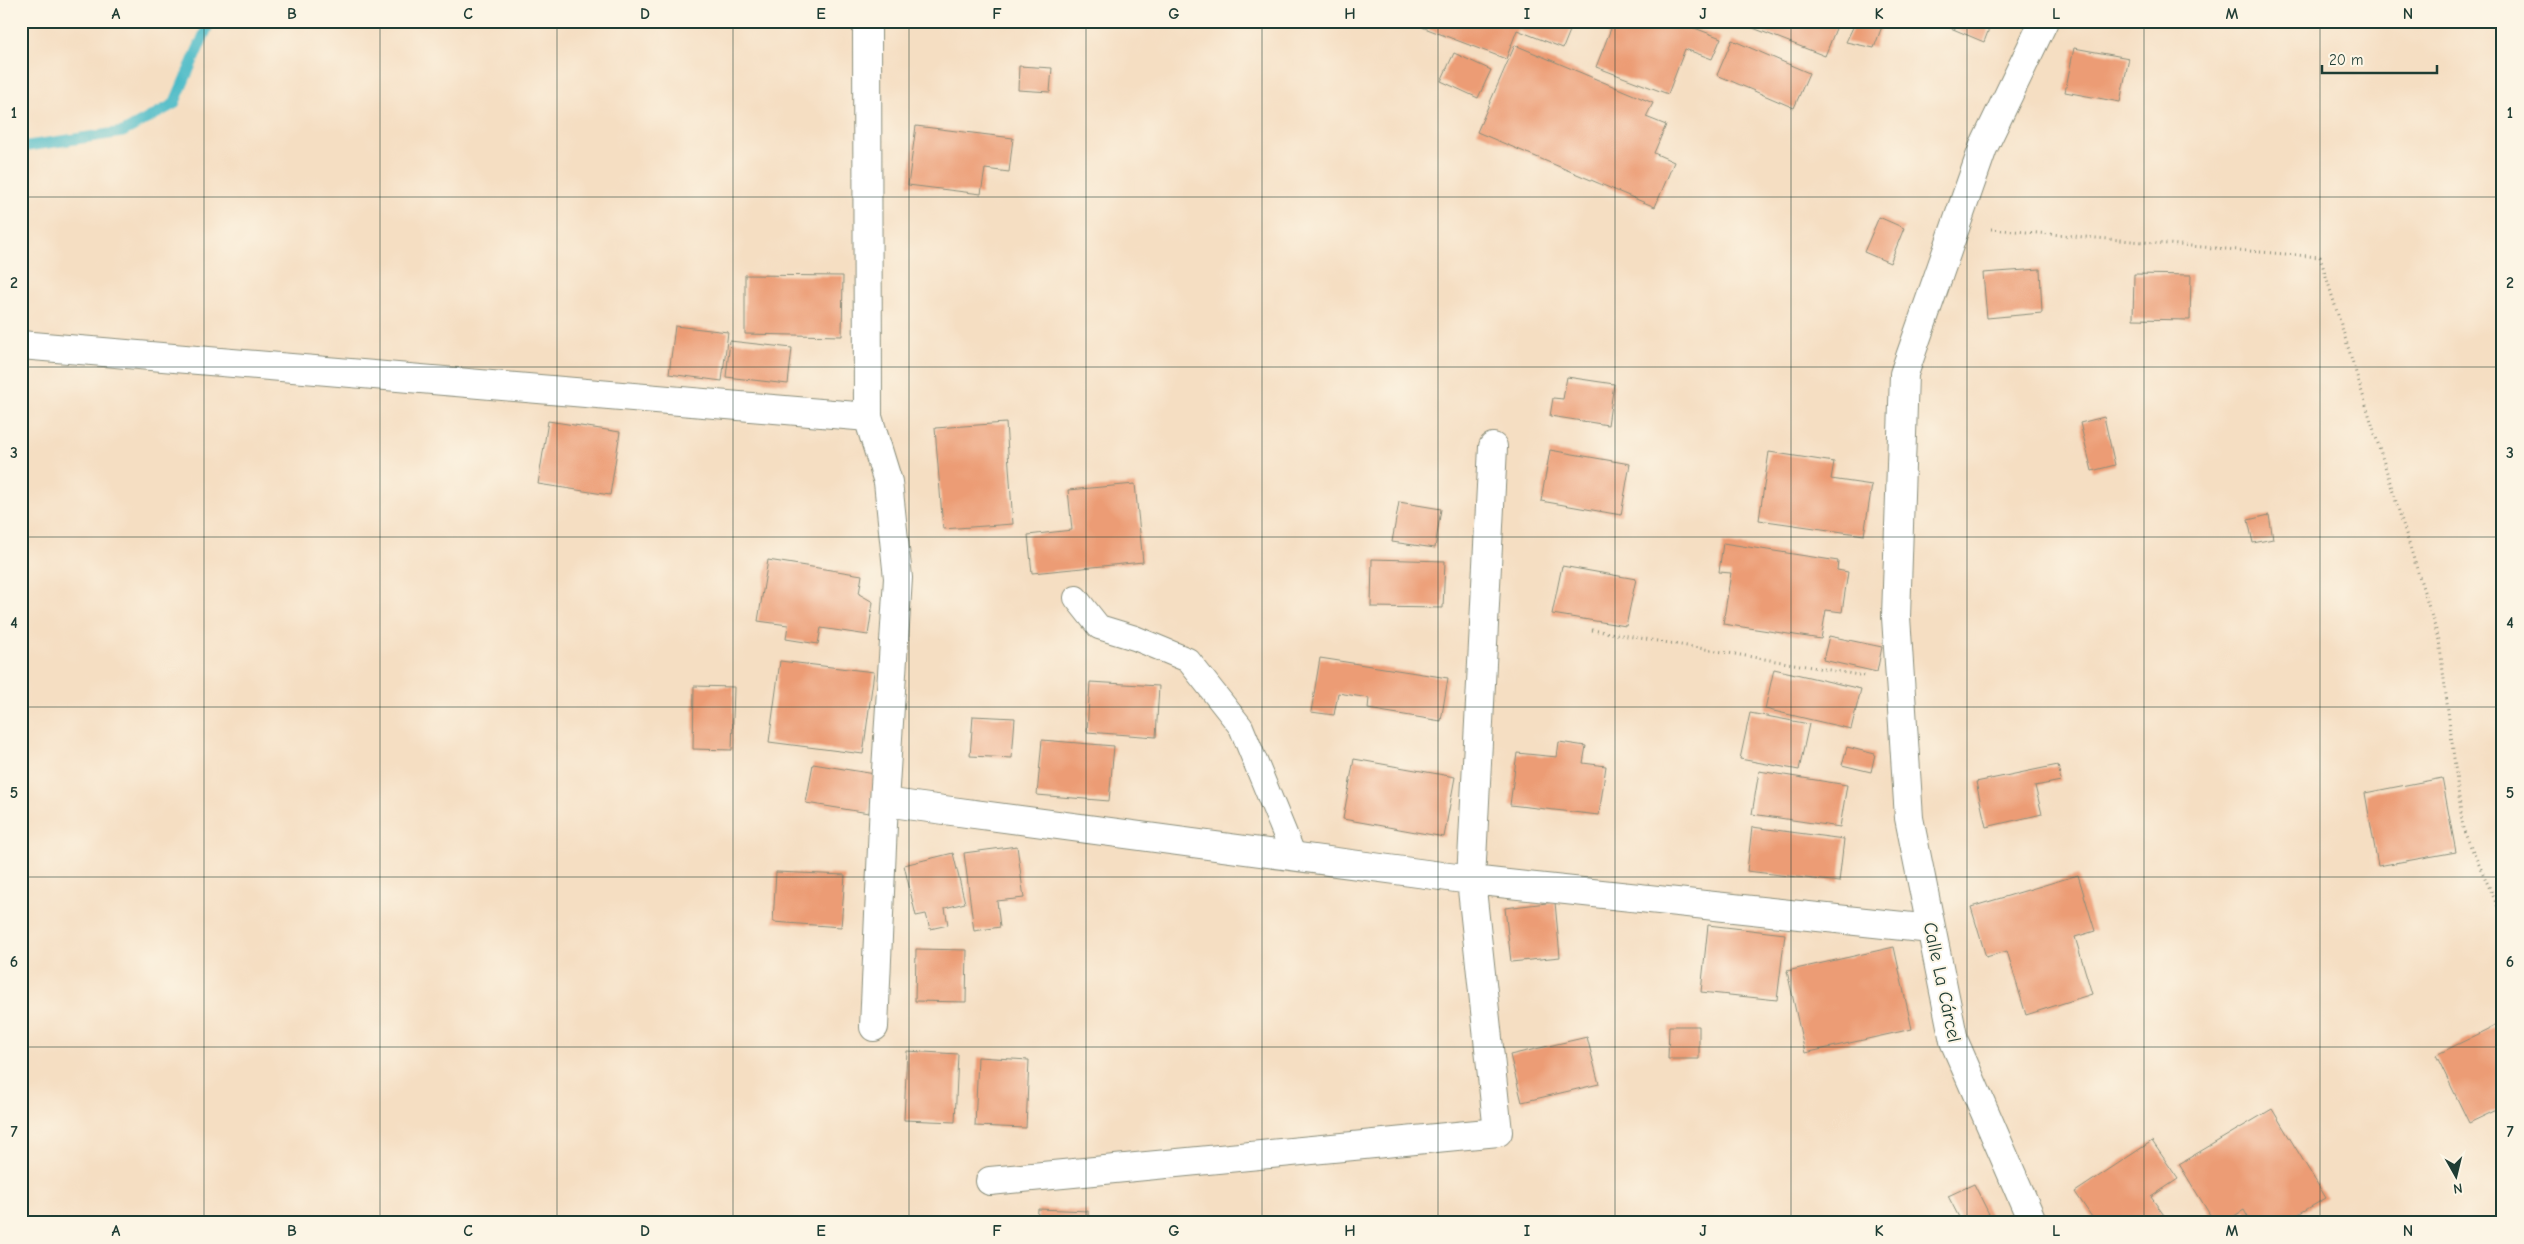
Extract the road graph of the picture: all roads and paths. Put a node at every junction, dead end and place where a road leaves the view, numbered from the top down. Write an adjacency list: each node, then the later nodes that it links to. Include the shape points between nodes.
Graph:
1 (867, 21): 5 (street)
2 (2039, 31): 3 (street, Calle La Cárcel, via 1984,148)
3 (1956, 226): 9 (street, Calle La Cárcel, via 1904,374 1896,617); 13 (path, via 2320,257 2439,640 2463,830)
4 (21, 345): 5 (street)
5 (868, 417): 10 (street, via 888,482 898,578)
6 (1493, 447): 12 (street)
7 (1076, 598): 11 (lane, via 1098,627 1188,660 1241,727)
8 (1592, 630): 9 (path)
9 (1900, 682): 14 (street, Calle La Cárcel, via 1909,818)
10 (884, 802): 11 (street); 15 (street)
11 (1294, 856): 12 (street)
12 (1471, 880): 14 (street); 16 (street, via 1498,1132)
13 (2503, 918)
14 (1931, 929): 17 (street, Calle La Cárcel, via 1954,1041)
15 (874, 1027)
16 (990, 1181)
17 (2033, 1223)

